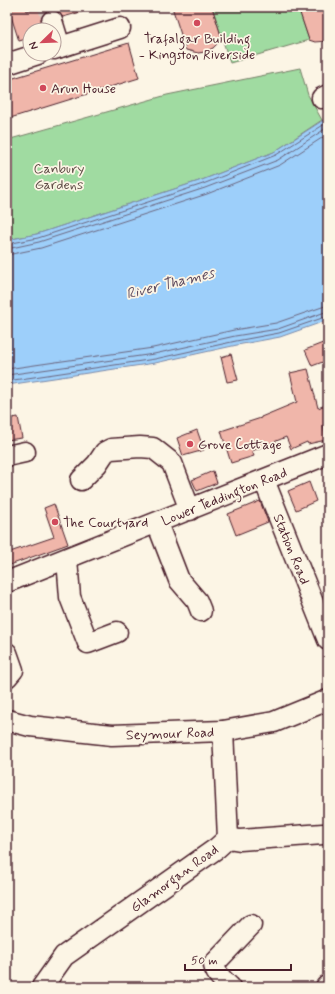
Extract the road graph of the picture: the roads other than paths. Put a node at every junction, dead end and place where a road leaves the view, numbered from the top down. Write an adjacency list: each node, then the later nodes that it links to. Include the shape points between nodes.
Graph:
1 (120, 28): 2 (street)
2 (62, 46)
3 (22, 59): 4 (street)
4 (7, 64)
5 (328, 454): 7 (street, Lower Teddington Road)
6 (81, 480): 8 (street, via 104,452 112,449 153,448 172,463)
7 (264, 480): 8 (street, Lower Teddington Road); 14 (street, Station Road)
8 (190, 510): 9 (street, Lower Teddington Road)
9 (158, 523): 10 (street, Lower Teddington Road); 12 (street, via 178,580 197,601)
10 (67, 559): 11 (street, Lower Teddington Road); 13 (street, via 70,598 88,643)
11 (7, 582)
12 (201, 611)
13 (117, 632)
14 (328, 640)
15 (7, 653): 16 (street, via 13,670)
16 (7, 678)
17 (328, 700): 19 (street, Seymour Road, via 274,722)
18 (7, 720): 19 (street, Seymour Road, via 30,726 112,735)
19 (222, 731): 21 (street, Glamorgan Road)
20 (323, 834): 21 (street, via 240,840)
21 (228, 838): 23 (street, Glamorgan Road, via 64,956)
22 (251, 925): 24 (street, via 214,964 214,968)
23 (42, 987)
24 (230, 987)

